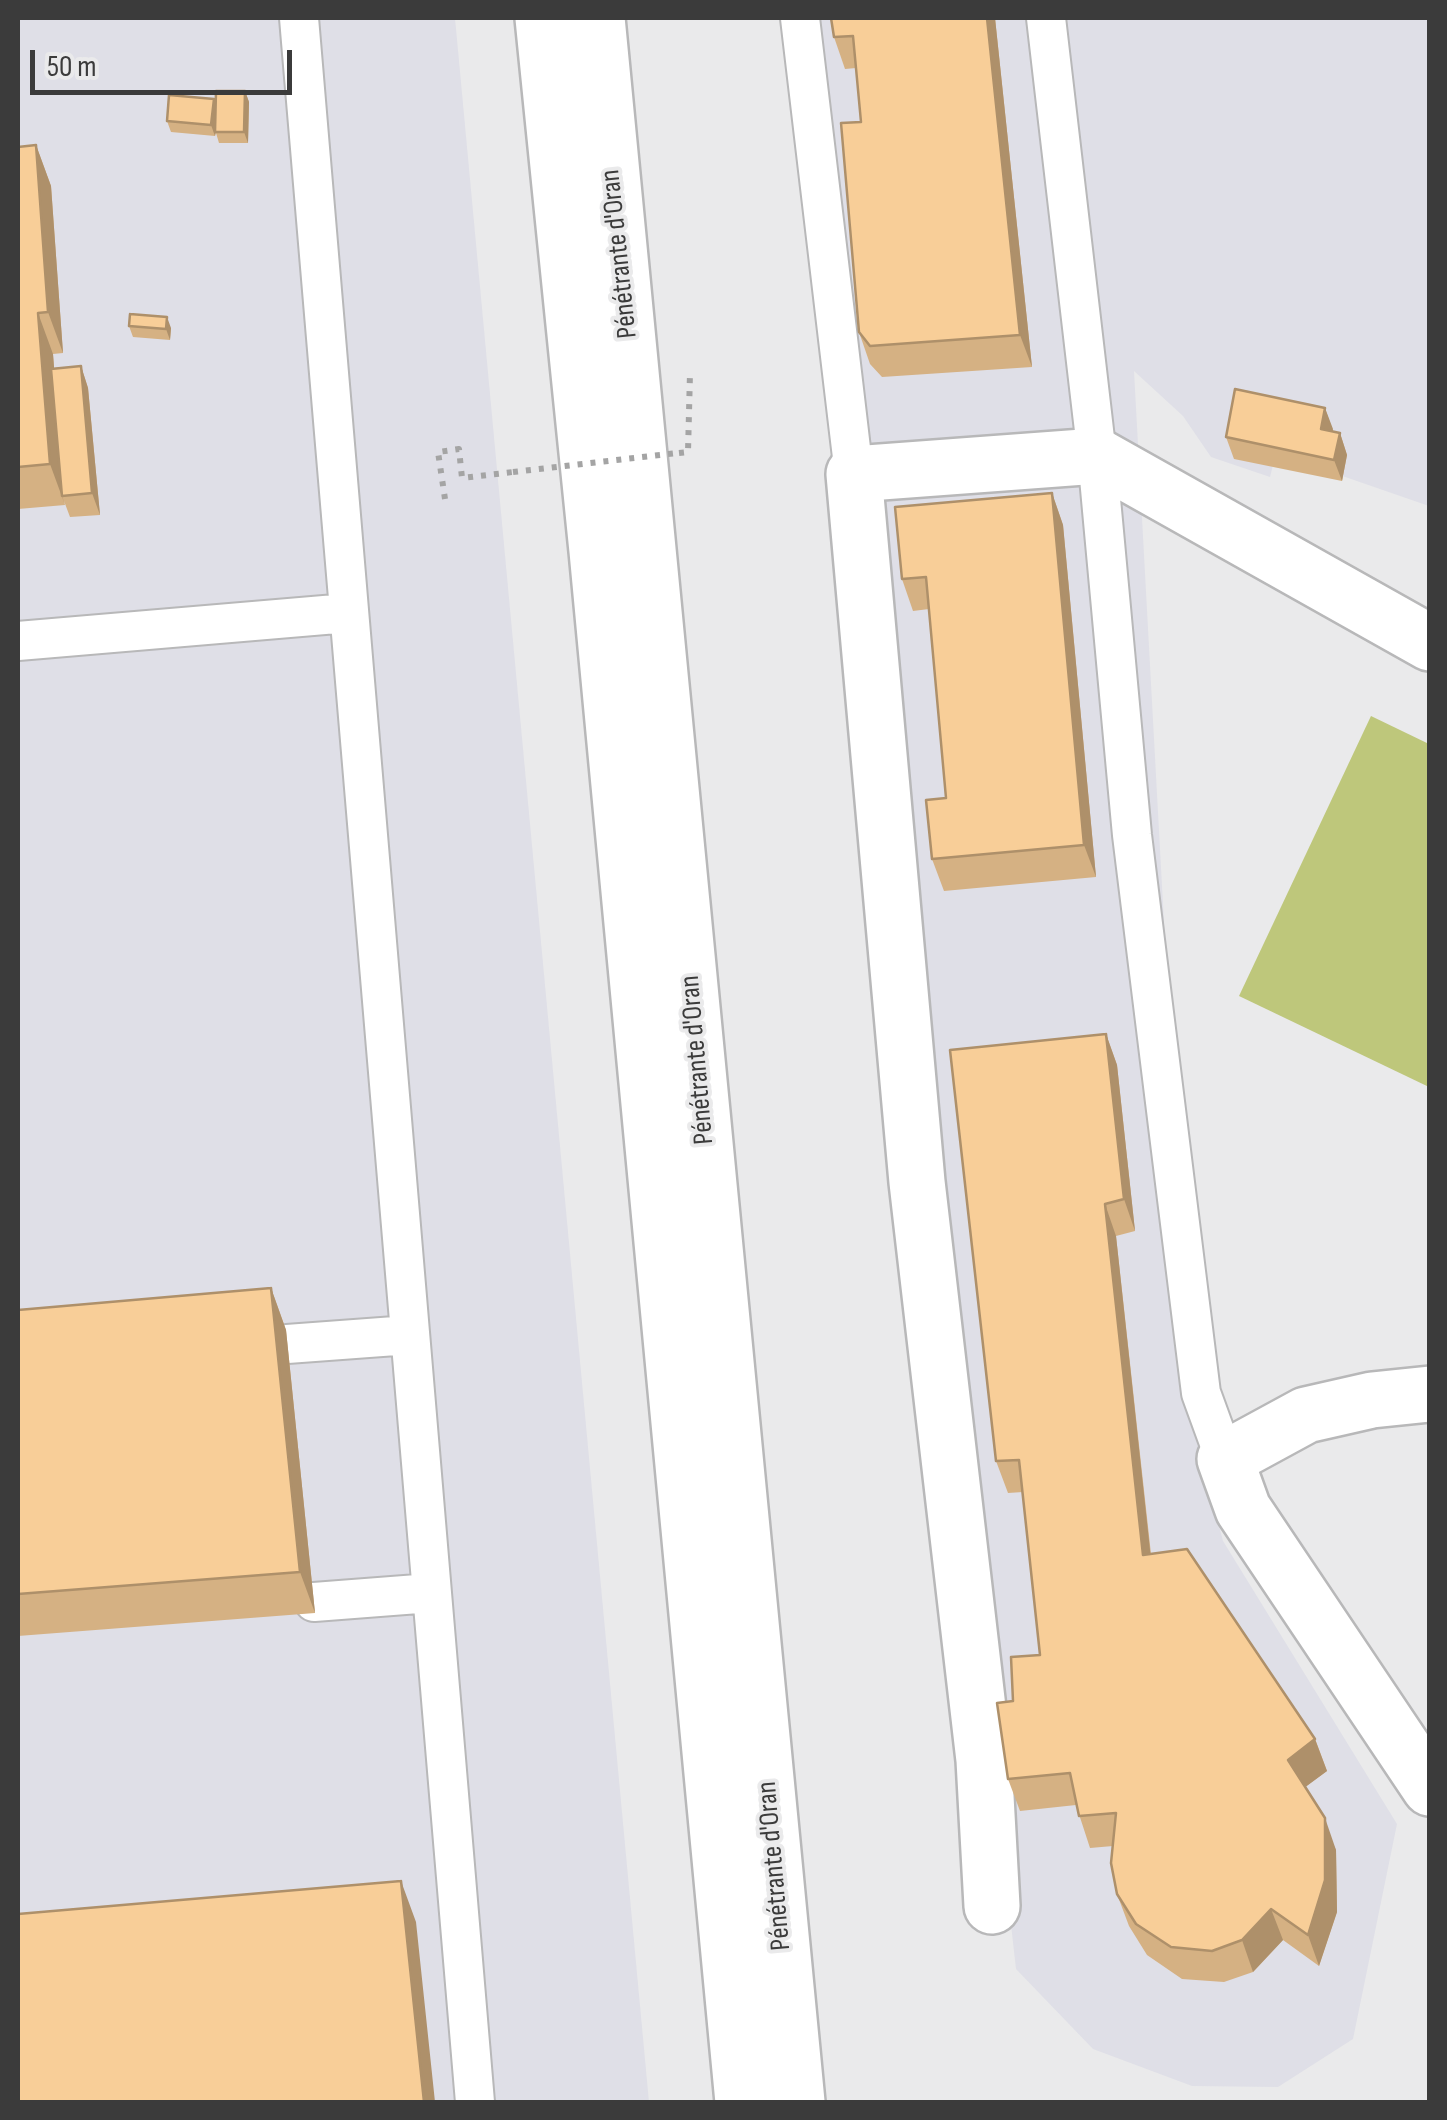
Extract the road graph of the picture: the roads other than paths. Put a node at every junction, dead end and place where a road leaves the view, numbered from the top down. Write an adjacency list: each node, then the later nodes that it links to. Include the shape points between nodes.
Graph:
1 (300, 18): 8 (street)
2 (543, 18): 20 (main road, Pénétrante d'Oran)
3 (596, 18): 21 (main road, Pénétrante d'Oran)
4 (800, 18): 7 (street)
5 (1046, 18): 6 (street)
6 (1097, 456): 7 (main road); 10 (main road); 14 (street, via 1132,834 1200,1393)
7 (854, 474): 18 (main road, via 916,1182 984,1760)
8 (348, 613): 9 (street); 11 (street)
9 (18, 641)
10 (1430, 644)
11 (410, 1335): 12 (street); 15 (street)
12 (288, 1344)
13 (1430, 1394): 14 (main road, via 1306,1416)
14 (1225, 1459): 17 (main road, via 1243,1509)
15 (431, 1593): 16 (street); 19 (street)
16 (314, 1602)
17 (1430, 1788)
18 (992, 1906)
19 (475, 2102)
20 (743, 2102)
21 (797, 2102)

